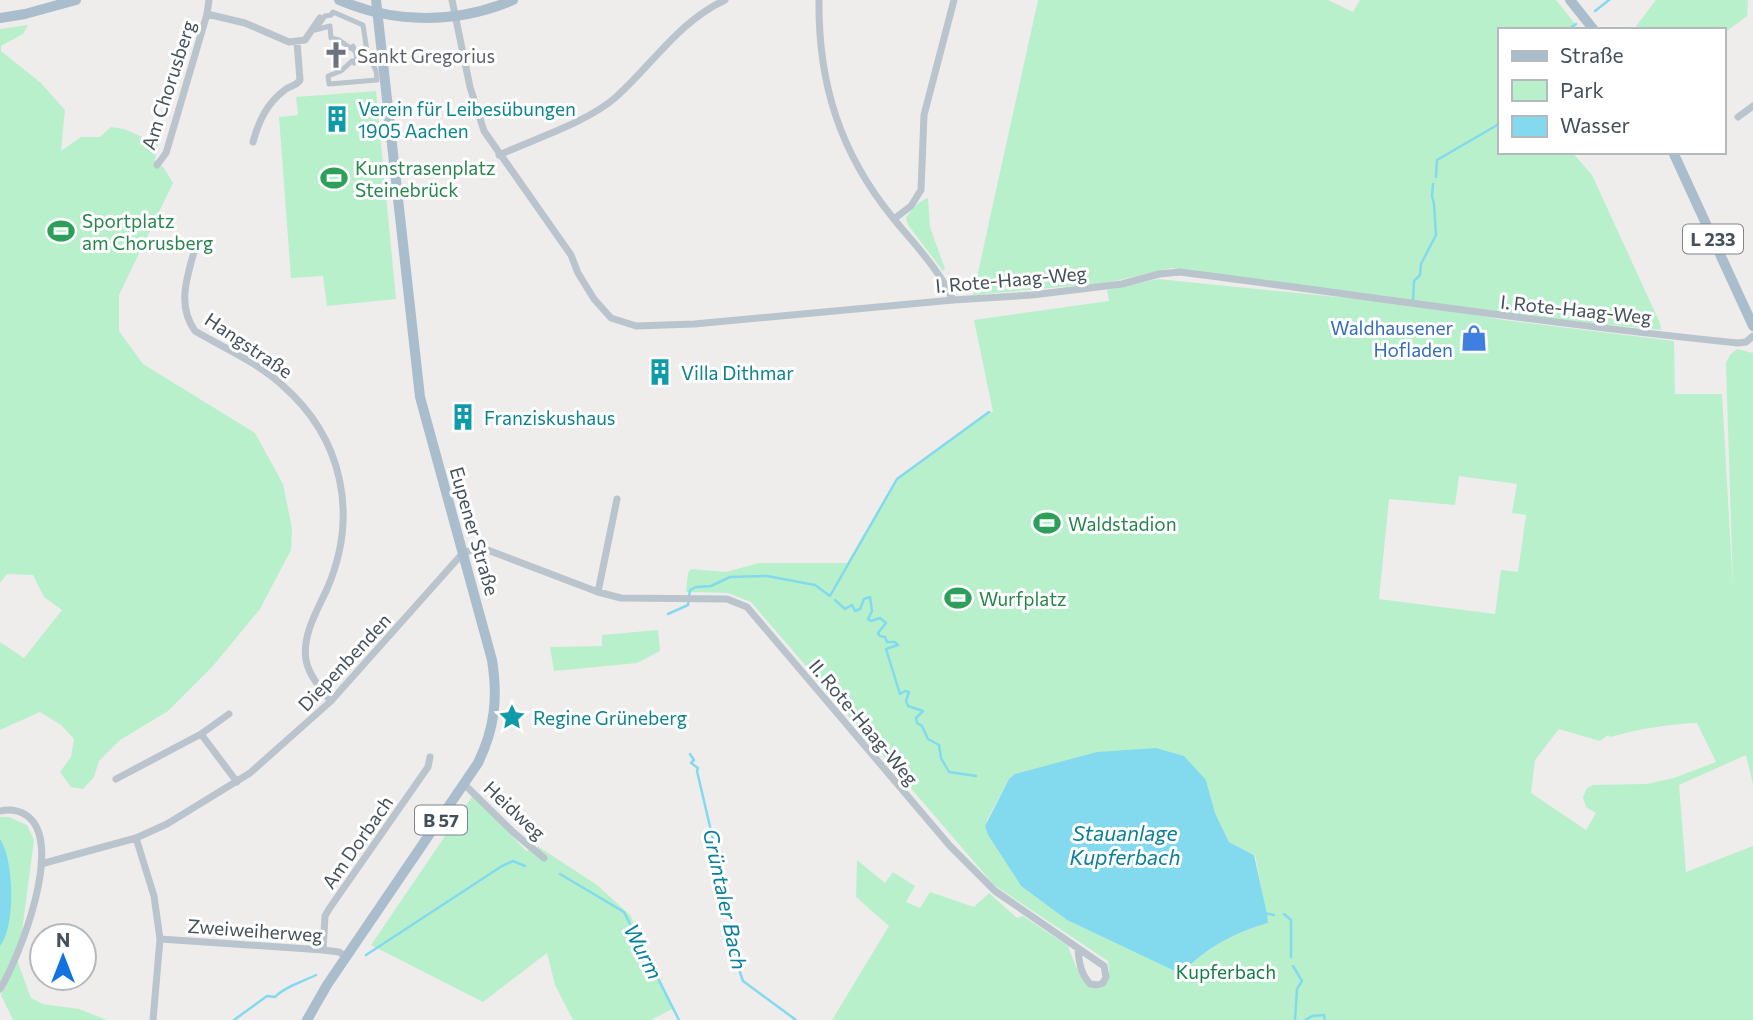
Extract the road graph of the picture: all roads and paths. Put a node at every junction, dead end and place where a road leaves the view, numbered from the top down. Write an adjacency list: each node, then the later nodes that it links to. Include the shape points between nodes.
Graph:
1 (76, 0): 14 (main road)
2 (209, 0): 12 (street, Am Chorusberg)
3 (339, 0): 11 (main road)
4 (376, 0): 11 (main road, Eupener Straße / B 57)
5 (452, 0): 13 (street, I. Rote-Haag-Weg)
6 (513, 0): 13 (main road)
7 (724, 0): 23 (street, via 686,23 615,98 593,113)
8 (819, 0): 25 (street, via 822,61 842,136 853,161)
9 (954, 0): 25 (street, via 924,115 921,190 911,206)
10 (1570, 0): 17 (main road)
11 (378, 13): 13 (main road, via 419,19); 31 (main road, Eupener Straße / B 57, via 416,373)
12 (207, 14): 18 (street, Am Chorusberg); 24 (street, Am Chorusberg, via 166,153)
13 (455, 16): 23 (street, I. Rote-Haag-Weg, via 475,107)
14 (0, 18)
15 (320, 18): 18 (street)
16 (345, 18): 16 (street, via 333,12 315,30 330,26 331,38 353,46 358,53 354,63 327,76 329,84 377,80 363,25)
17 (1592, 28)
18 (298, 43): 21 (street, via 300,79 266,109)
19 (1753, 106): 20 (street)
20 (1738, 117)
21 (253, 142)
22 (1674, 154): 28 (main road, L 233)
23 (499, 155): 27 (street, I. Rote-Haag-Weg, via 571,255 594,299 611,318 636,326)
24 (157, 165)
25 (894, 219): 27 (street, via 937,270)
26 (198, 241): 33 (street, Hangstraße, via 185,316 195,331 268,373 296,398 322,430 339,475 343,510 338,558 314,614 306,659 309,671)
27 (953, 300): 29 (street, I. Rote-Haag-Weg, via 1122,284 1180,272 1738,343)
28 (1753, 326)
29 (1753, 336)
30 (617, 499): 32 (street)
31 (462, 554): 32 (street, II. Rote-Haag-Weg, via 485,549); 33 (street, Diepenbenden); 39 (main road, Eupener Straße / B 57, via 492,660 496,694 489,737)
32 (598, 593): 45 (street, II. Rote-Haag-Weg, via 621,598 727,598 747,607 950,846 995,891)
33 (331, 701): 38 (street, Diepenbenden)
34 (229, 714): 35 (street)
35 (201, 734): 37 (street); 38 (street)
36 (430, 757): 46 (street, Am Dorbach, via 428,767 325,916)
37 (116, 779)
38 (237, 782): 41 (street, Diepenbenden)
39 (465, 785): 42 (street, Heidweg); 47 (main road, Eupener Straße / B 57)
40 (0, 811): 43 (street, via 15,810 35,824 42,842)
41 (136, 838): 43 (street, Diepenbenden); 44 (street, via 154,896)
42 (544, 858)
43 (41, 864): 48 (street, via 28,928)
44 (160, 939): 46 (street, Zweiweiherweg); 49 (street)
45 (1078, 949): 45 (street, II. Rote-Haag-Weg, via 1086,979 1090,984 1103,983 1104,966)
46 (323, 950): 47 (street, Zweiweiherweg)
47 (347, 957): 50 (main road, Eupener Straße / B 57)
48 (0, 989)
49 (153, 1020)
50 (307, 1020)

